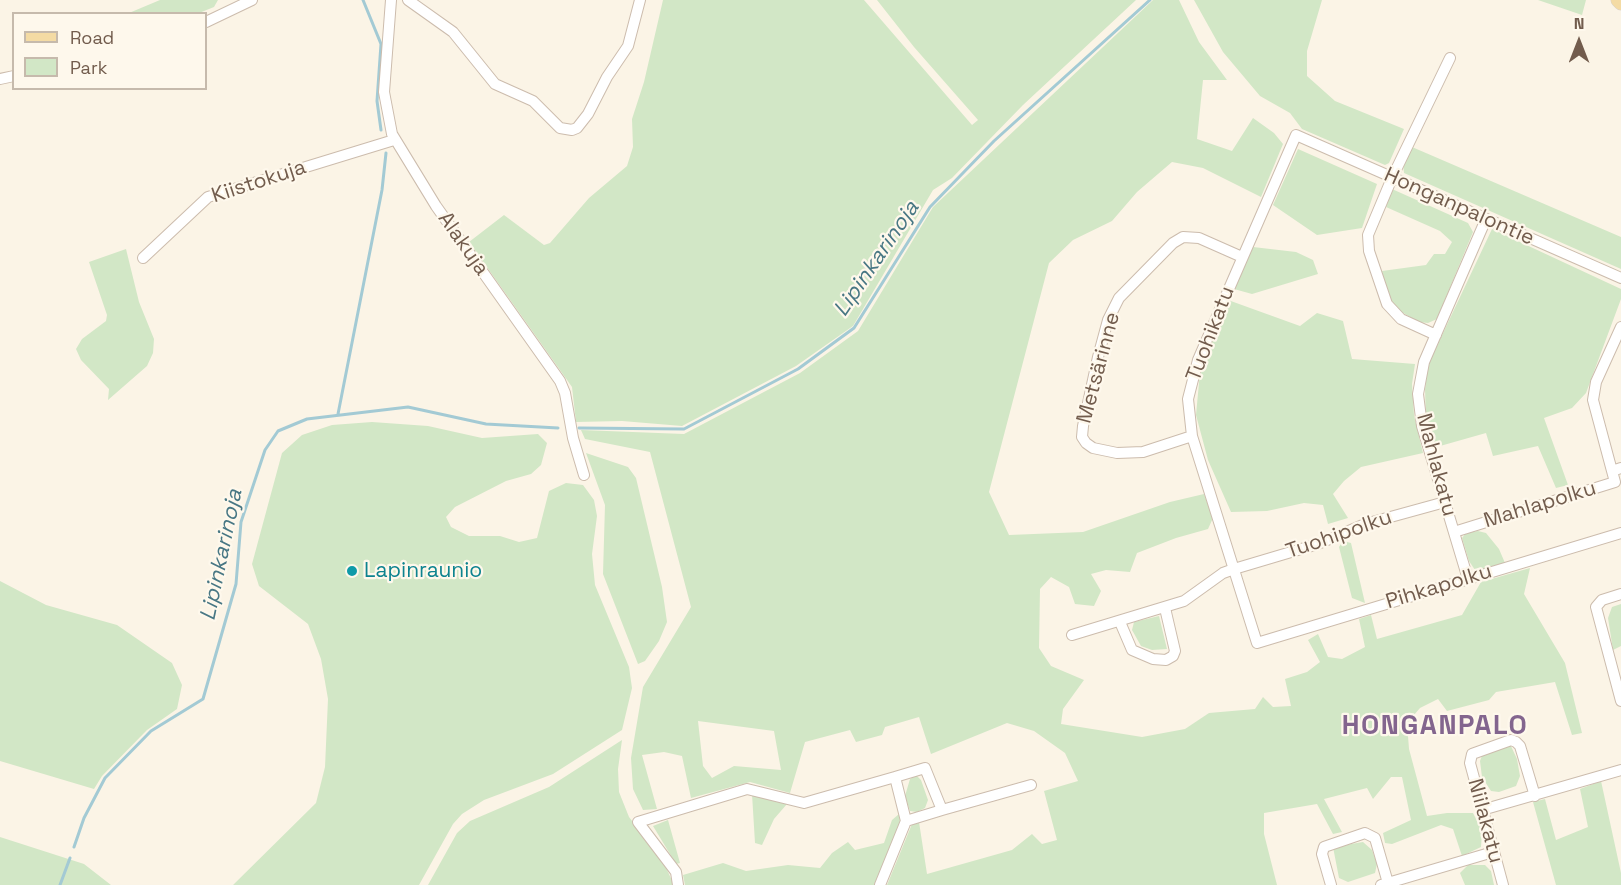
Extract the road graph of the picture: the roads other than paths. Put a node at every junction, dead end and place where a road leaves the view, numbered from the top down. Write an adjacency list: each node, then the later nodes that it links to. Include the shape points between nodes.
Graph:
1 (252, 0): 7 (street)
2 (391, 0): 10 (street, Alakuja, via 384,92)
3 (408, 0): 4 (street, via 453,32 495,84 533,101 560,128 572,130 588,114 628,46)
4 (640, 0)
5 (1618, 0): 6 (main road)
6 (1621, 3)
7 (207, 22)
8 (1450, 58): 11 (street)
9 (1296, 135): 11 (street, Honganpalontie); 13 (street, Tuohikatu)
10 (394, 140): 14 (street, Kiistokuja, via 208,197); 20 (street, Alakuja, via 560,381)
11 (1392, 178): 12 (street, Honganpalontie); 17 (street, via 1369,229 1370,251 1390,309)
12 (1486, 219): 15 (street, Honganpalontie); 17 (street, Mahlakatu)
13 (1242, 257): 18 (street, Tuohikatu, via 1191,382 1188,399); 18 (street, Metsärinne, via 1199,238 1183,237 1119,298 1108,320 1083,426 1086,443 1117,453 1143,452)
14 (143, 258)
15 (1621, 278)
16 (1621, 327): 19 (street, via 1593,394 1595,414)
17 (1436, 335): 21 (street, Mahlakatu, via 1421,371 1419,406)
18 (1192, 436): 24 (street, Tuohikatu)
19 (1616, 469): 22 (street, Mahlapolku, via 1615,482)
20 (584, 476)
21 (1445, 502): 22 (street, Mahlakatu); 24 (street, Tuohipolku, via 1365,524 1318,544)
22 (1454, 532): 25 (street, Mahlakatu)
23 (1621, 533): 25 (street, Pihkapolku)
24 (1234, 569): 27 (street, Tuohipolku, via 1184,601); 30 (street, Tuohikatu)
25 (1468, 579): 30 (street, Pihkapolku)
26 (1621, 594): 31 (street, via 1602,600 1596,607)
27 (1164, 608): 28 (street, Tuohipolku); 28 (street, via 1175,651 1166,660 1132,650)
28 (1120, 622): 29 (street, Tuohipolku)
29 (1072, 635)
30 (1257, 643)
31 (1617, 671): 32 (street)
32 (1621, 701)
33 (1621, 770): 36 (street)
34 (894, 777): 37 (street, via 925,768); 39 (street); 42 (street, via 804,803 747,789 638,822 676,872)
35 (1031, 785): 37 (street)
36 (1535, 796): 38 (street); 38 (street, Niilakatu, via 1520,746 1511,740 1476,751 1470,758)
37 (942, 810): 39 (street)
38 (1482, 810): 40 (street, Niilakatu)
39 (906, 821): 43 (street)
40 (1493, 852): 41 (street); 45 (street, Niilakatu)
41 (1385, 884): 44 (street, via 1375,838 1365,833 1324,847 1322,854)
42 (678, 885)
43 (880, 885)
44 (1331, 885)
45 (1503, 885)

